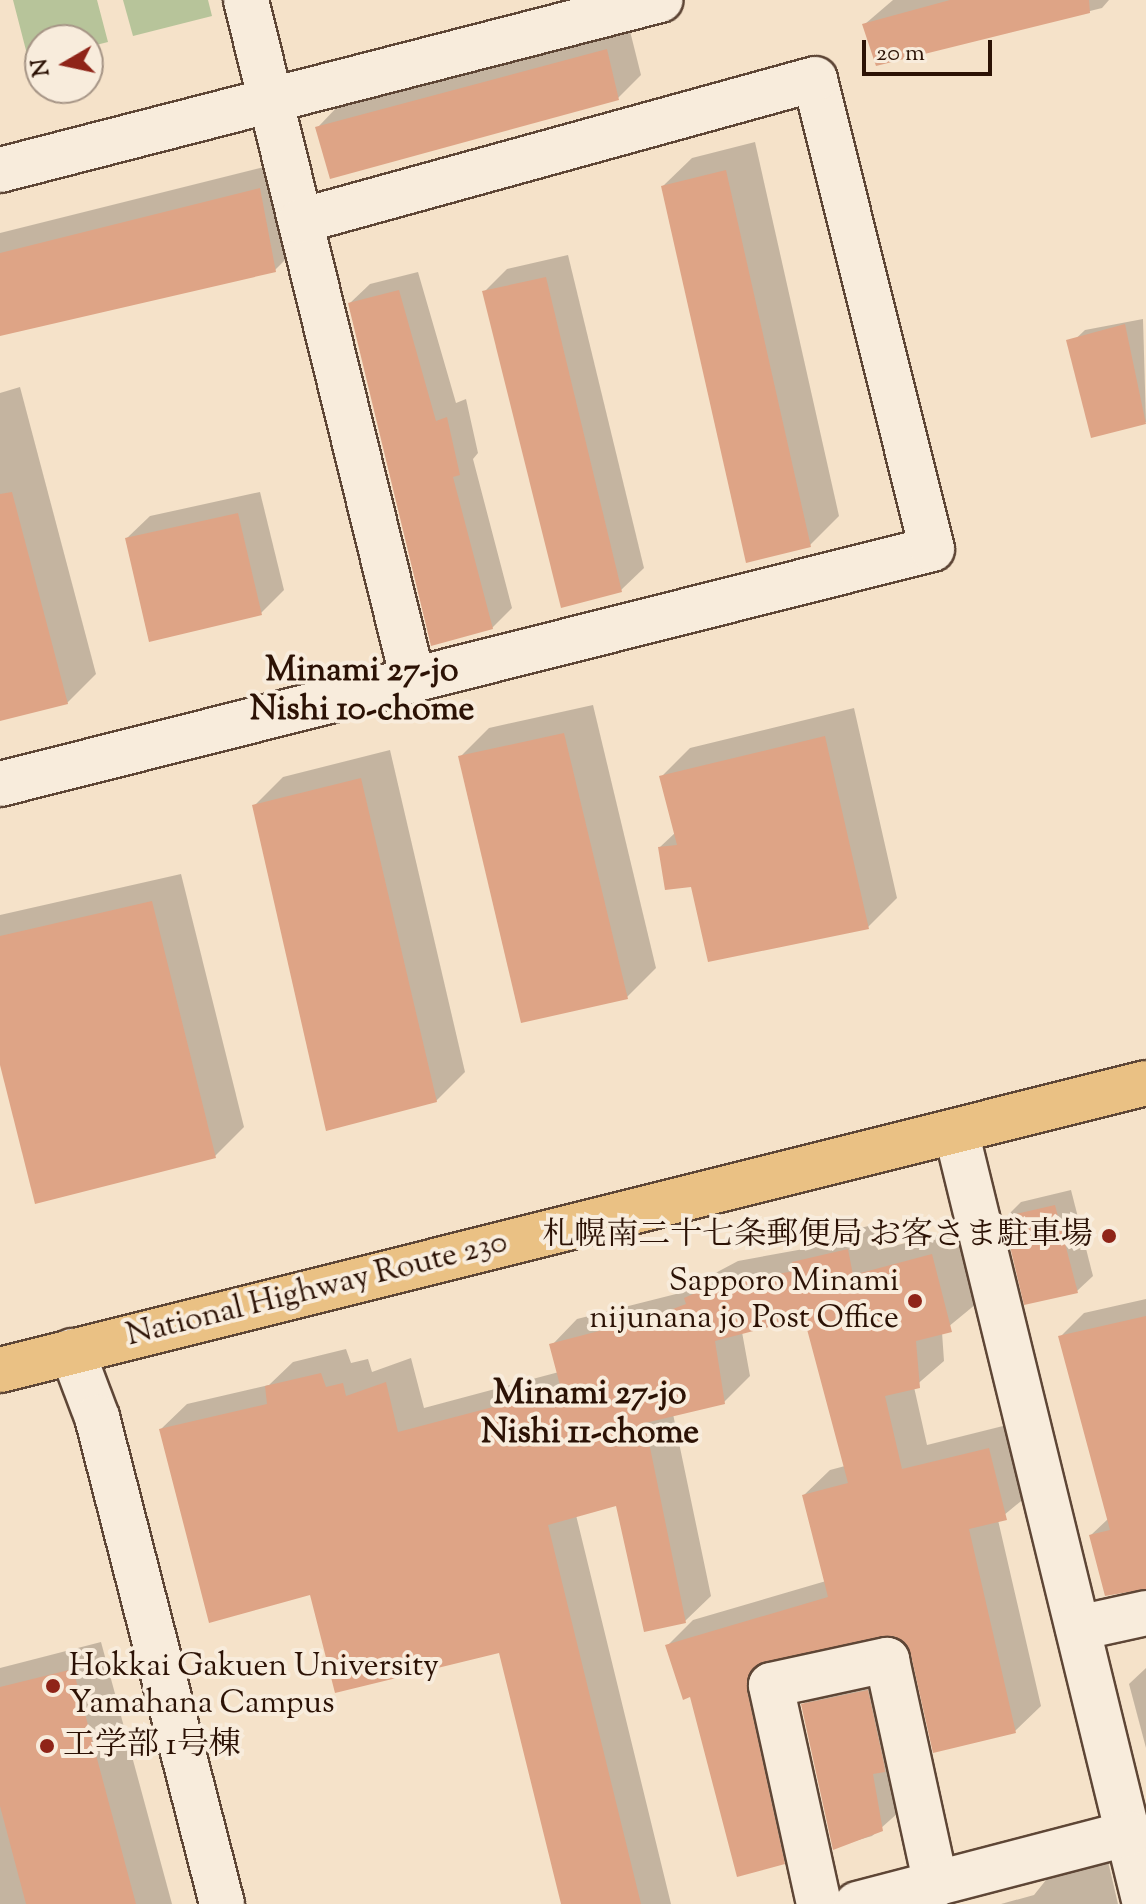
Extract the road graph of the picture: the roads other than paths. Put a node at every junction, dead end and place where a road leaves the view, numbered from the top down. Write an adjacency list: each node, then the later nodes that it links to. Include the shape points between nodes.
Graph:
1 (246, 0): 3 (street)
2 (660, 0): 3 (street)
3 (270, 100): 4 (street); 5 (street)
4 (0, 170)
5 (300, 221): 6 (street); 6 (street, via 815,79 932,549)
6 (413, 680): 7 (street)
7 (0, 784)
8 (1146, 1083): 9 (highway, National Highway Route 230)
9 (956, 1131): 10 (highway, National Highway Route 230); 13 (street)
10 (72, 1351): 11 (highway, National Highway Route 230); 16 (street, via 97,1417)
11 (0, 1370)
12 (1146, 1613): 13 (street)
13 (1078, 1628): 14 (street)
14 (1129, 1833): 15 (street); 19 (street)
15 (936, 1885): 17 (street, via 887,1660 771,1685); 18 (street)
16 (222, 1904)
17 (819, 1904)
18 (857, 1904)
19 (1145, 1904)

